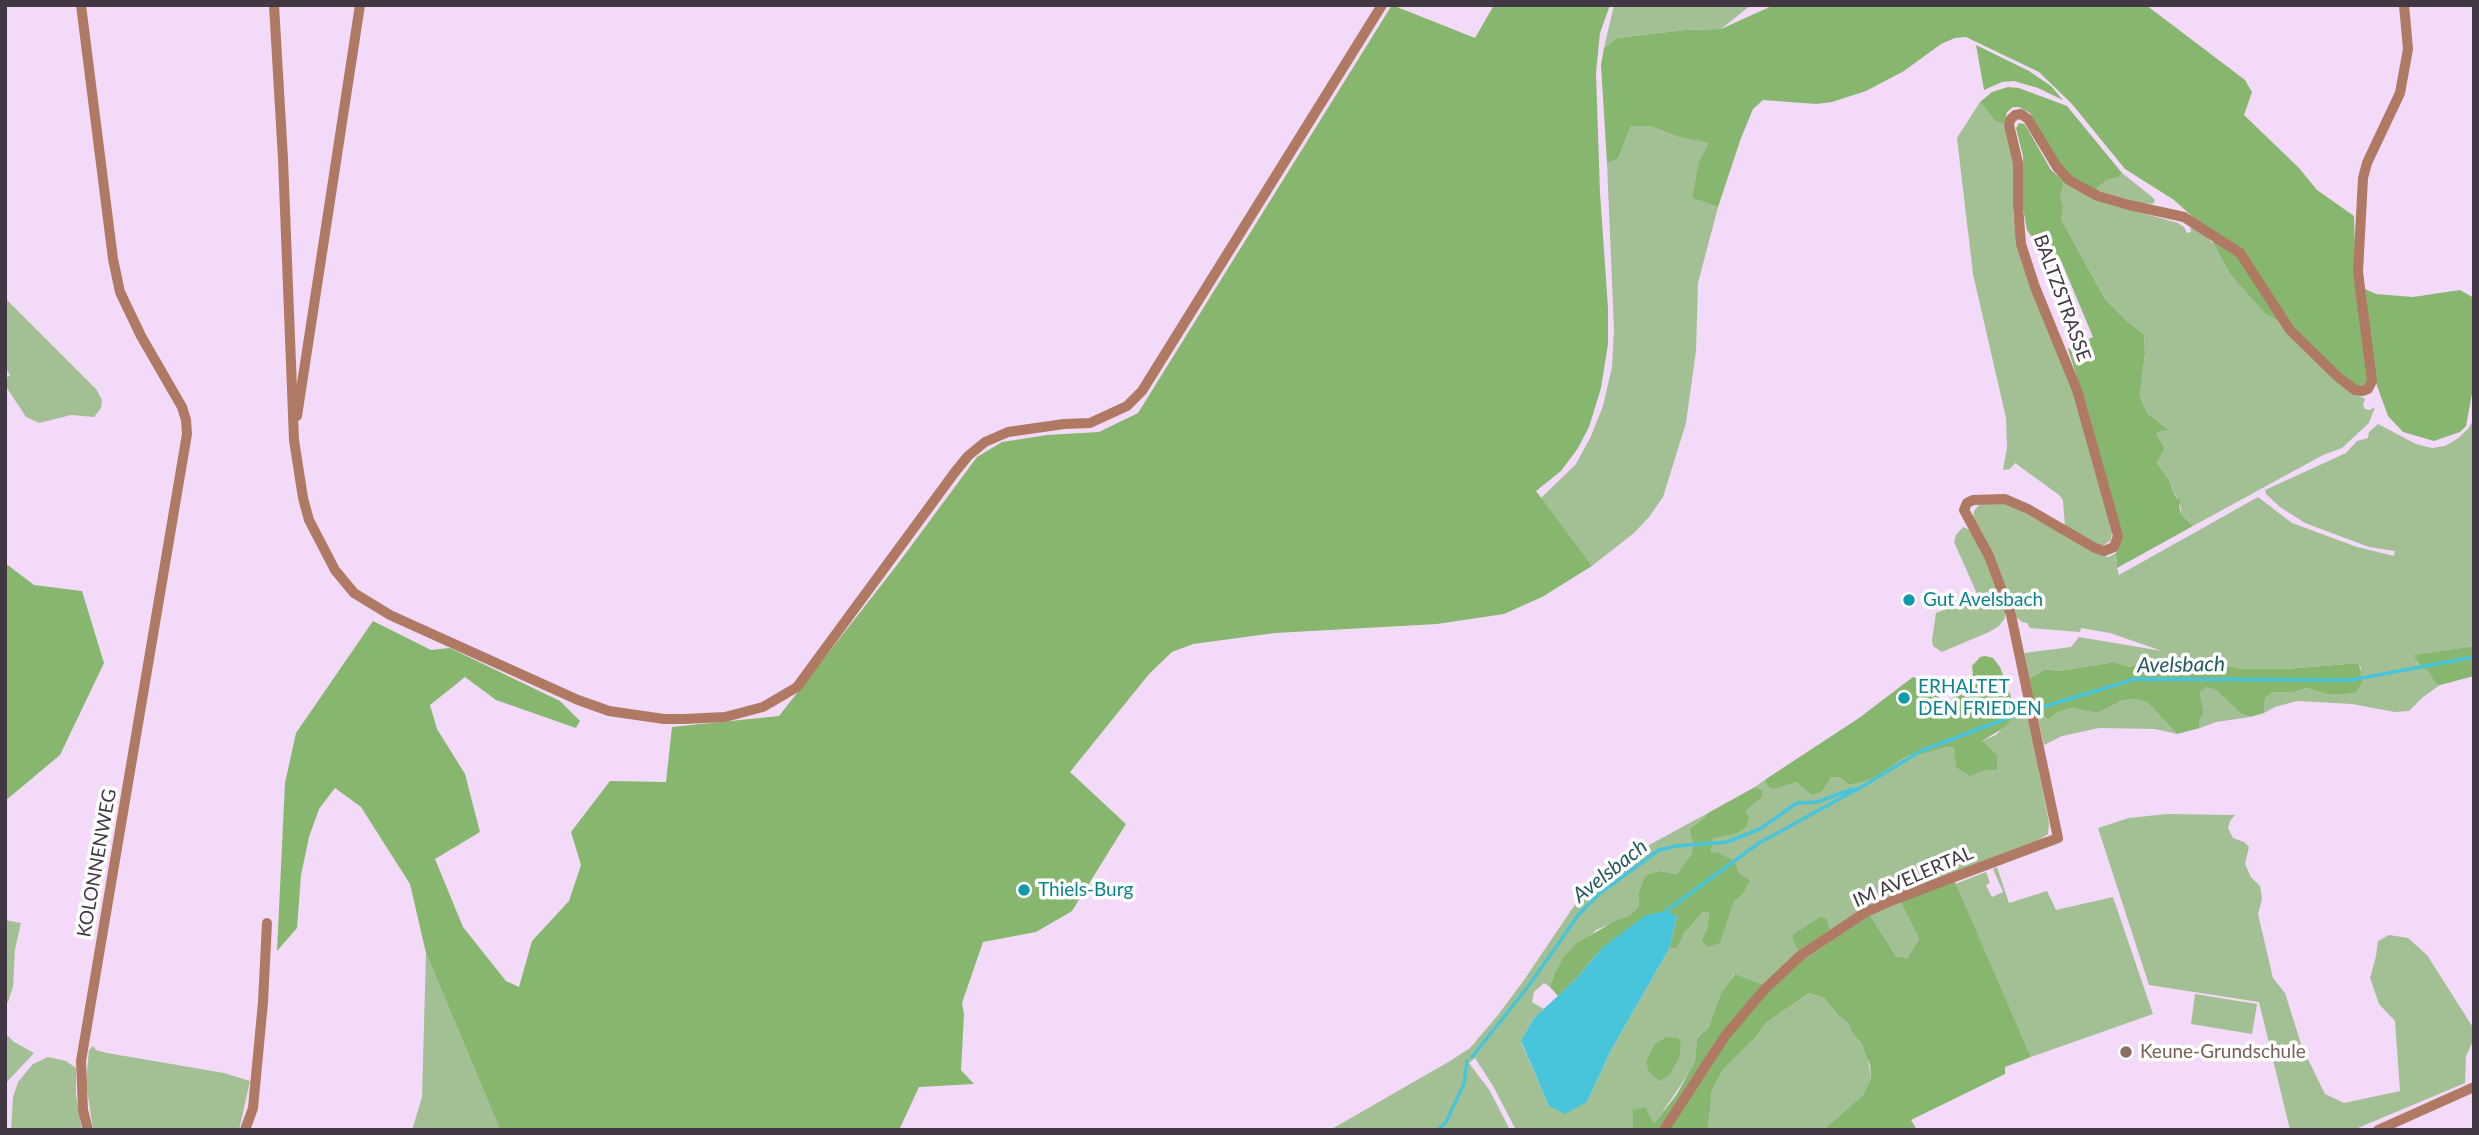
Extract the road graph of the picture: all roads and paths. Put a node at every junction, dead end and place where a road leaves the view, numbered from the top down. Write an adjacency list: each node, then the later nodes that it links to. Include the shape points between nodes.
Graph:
1 (81, 5): 10 (street, KOLONNENWEG, via 120,292 182,407 187,435 81,1061)
2 (274, 5): 6 (street)
3 (360, 5): 6 (street)
4 (1382, 5): 6 (street, via 1142,391 1127,406 1090,424 1008,432 968,456 805,678 763,707 725,717 685,719 608,710 390,615 354,593 335,570 309,520)
5 (2404, 5): 7 (street, BALTZSTRASSE, via 2408,49 2400,93 2363,178 2358,272 2372,381 2368,390 2354,390 2290,330 2240,253 2184,217 2129,205 2069,180 2028,118 2021,114 2010,120 2025,257 2077,390 2118,536 2114,547 2102,551 2005,499 1973,499 1964,510 1989,556 2011,615)
6 (294, 440)
7 (2057, 838): 12 (street, IM AVELERTAL, via 1866,912 1801,955 1725,1037)
8 (267, 923): 11 (street, via 253,1108)
9 (2474, 1087): 13 (street)
10 (88, 1130)
11 (245, 1130)
12 (1664, 1130)
13 (2378, 1130)

